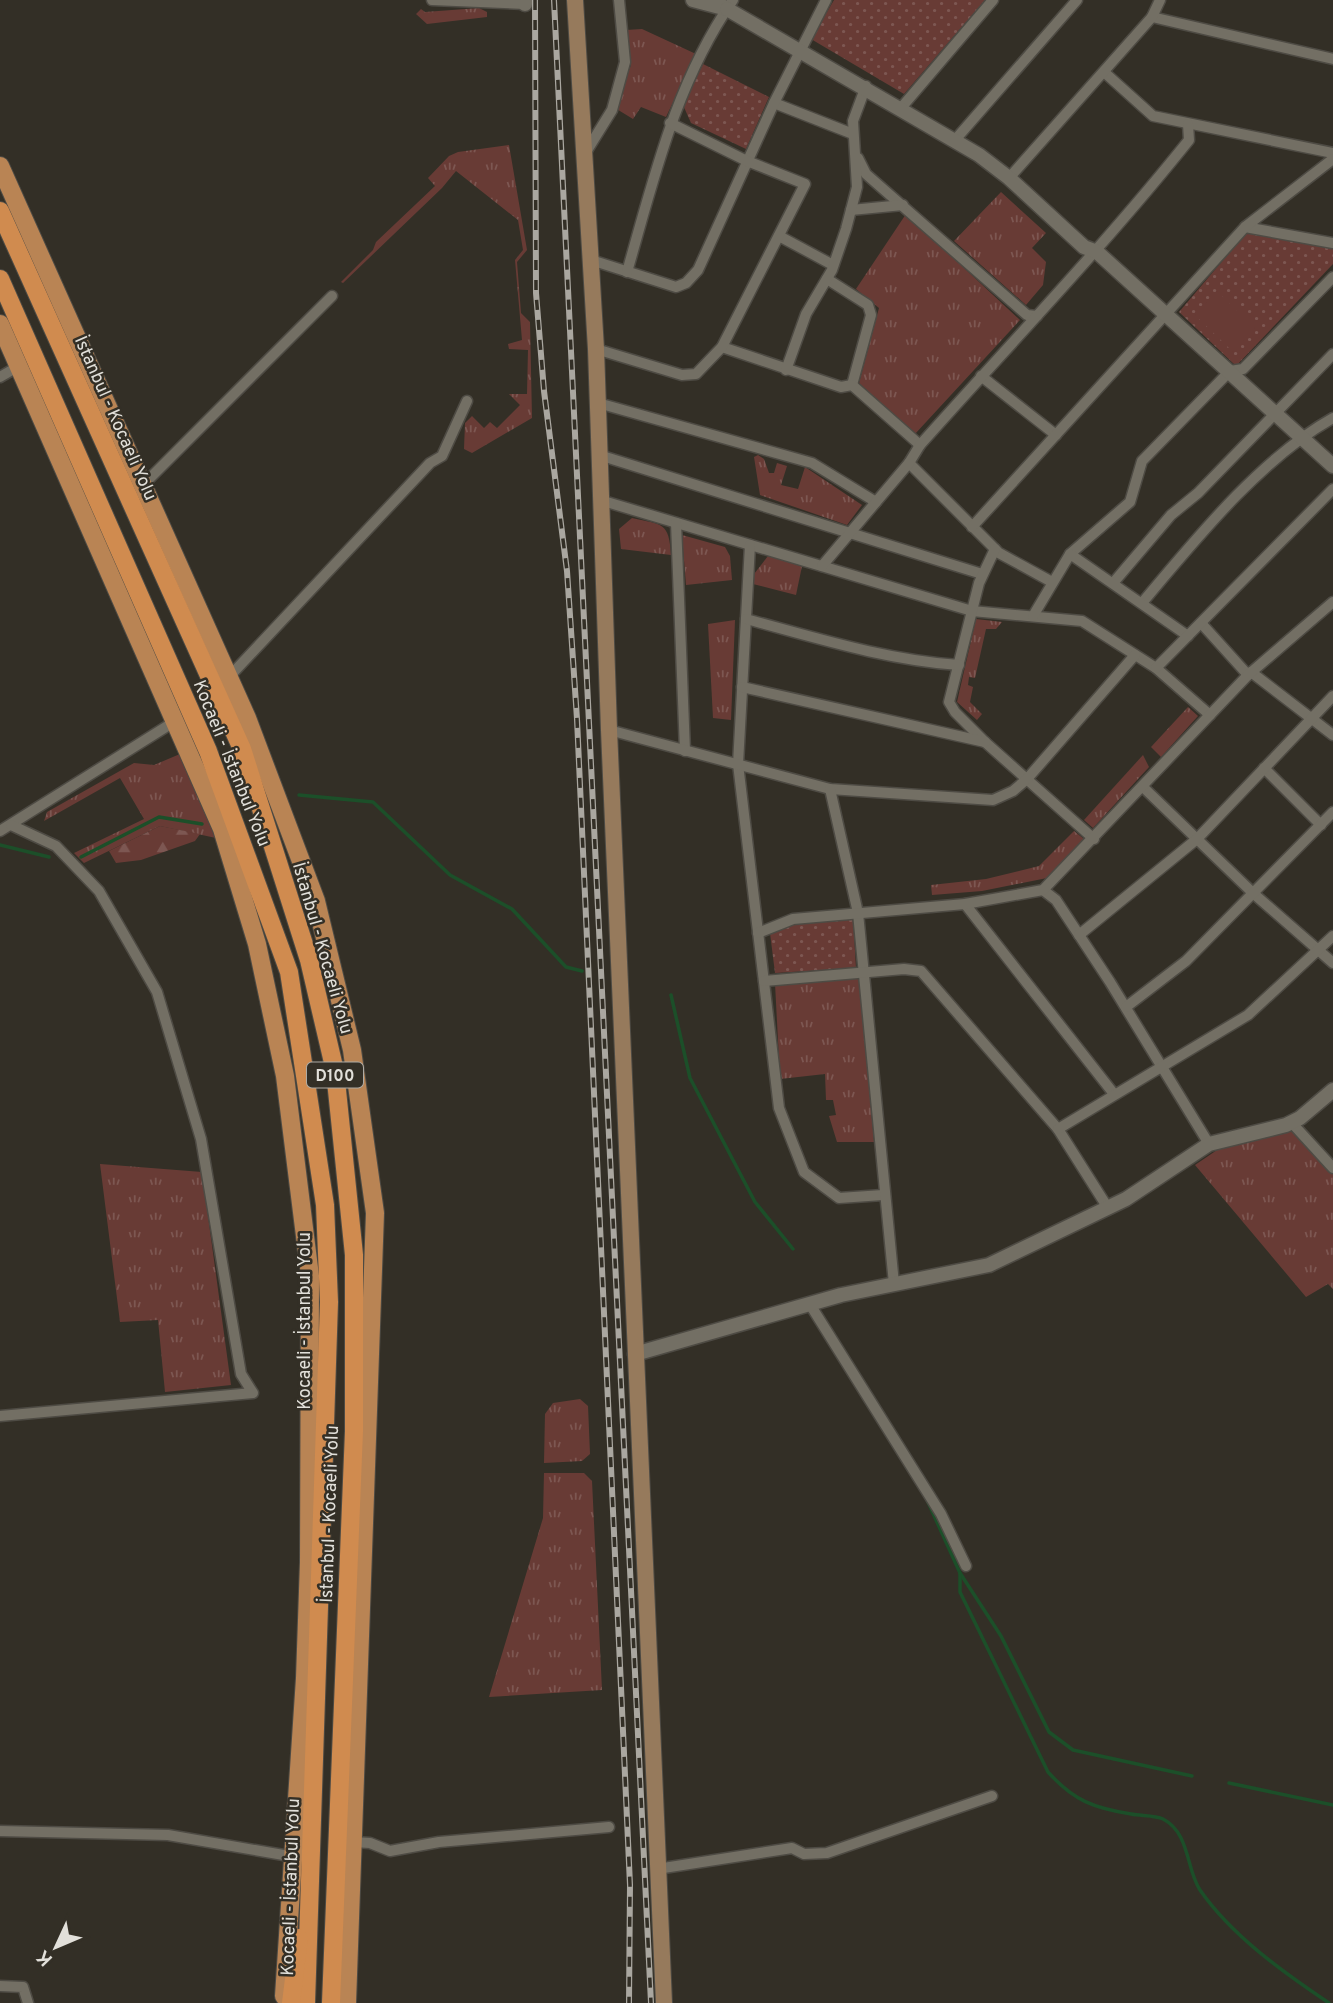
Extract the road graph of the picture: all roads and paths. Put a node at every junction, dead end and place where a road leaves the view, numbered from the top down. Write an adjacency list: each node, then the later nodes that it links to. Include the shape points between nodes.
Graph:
1 (432, 0): 10 (street)
2 (575, 0): 24 (main road)
3 (619, 0): 24 (street, via 625,62 612,110)
4 (693, 0): 11 (street)
5 (712, 0): 11 (street)
6 (826, 0): 13 (street)
7 (993, 0): 18 (street)
8 (1077, 0): 22 (street)
9 (1160, 0): 12 (street)
10 (525, 2)
11 (730, 5): 13 (street); 19 (street, via 688,79)
12 (1152, 17): 14 (street); 15 (street)
13 (800, 50): 16 (street); 17 (street)
14 (1333, 58)
15 (1104, 72): 20 (street, via 1153,116); 29 (street)
16 (866, 86): 18 (street); 21 (street)
17 (774, 103): 21 (street); 27 (street)
18 (901, 108): 22 (street)
19 (670, 123): 27 (street); 39 (street)
20 (1188, 124): 25 (street); 36 (street, via 1189,140)
21 (853, 134): 23 (street)
22 (955, 140): 29 (street)
23 (854, 151): 30 (street, via 866,174); 31 (street, via 857,187)
24 (586, 152): 37 (main road)
25 (1333, 153)
26 (1333, 159): 33 (street)
27 (747, 161): 34 (street, via 805,184); 39 (street, via 698,270 687,283 676,288)
28 (0, 166): 66 (main road)
29 (1009, 178): 36 (street, via 1084,247)
30 (903, 205): 31 (street); 45 (street, via 1027,315)
31 (851, 210): 38 (street)
32 (0, 211): 146 (highway, İstanbul - Kocaeli Yolu / D100, via 242,749 309,960 335,1071 354,1255 354,1431)
33 (1245, 227): 35 (street); 44 (street)
34 (779, 236): 38 (street); 47 (street)
35 (1333, 243)
36 (1097, 252): 44 (street); 45 (street)
37 (591, 260): 39 (street); 48 (main road)
38 (834, 265): 42 (street)
39 (627, 272)
40 (1333, 277): 52 (street, via 1243,369)
41 (0, 279): 144 (highway, Kocaeli - İstanbul Yolu / D100, via 208,751 289,972 325,1205 329,1302)
42 (827, 279): 51 (street, via 806,314); 55 (street, via 868,305 872,315)
43 (332, 296): 66 (street)
44 (1168, 314): 52 (street); 60 (street)
45 (1037, 316): 53 (street)
46 (0, 324): 50 (main road)
47 (722, 347): 48 (street, via 696,374 682,375); 51 (street)
48 (596, 349): 57 (main road)
49 (1333, 354): 58 (street)
50 (19, 366): 54 (street); 96 (main road)
51 (786, 370): 55 (street, via 841,387)
52 (1230, 371): 58 (street); 75 (street, via 1142,461 1130,502)
53 (981, 376): 60 (street); 62 (street)
54 (0, 377)
55 (852, 385): 62 (street)
56 (467, 401): 91 (street, via 442,456 430,463)
57 (598, 404): 63 (main road); 69 (street, via 812,463)
58 (1277, 413): 61 (street); 79 (street, via 1198,494 1171,515)
59 (1333, 418): 61 (street)
60 (1056, 435): 71 (street)
61 (1301, 436): 65 (street); 81 (street, via 1198,536)
62 (920, 445): 64 (street)
63 (599, 455): 68 (main road); 72 (street)
64 (909, 463): 69 (street); 71 (street)
65 (1333, 466)
66 (143, 485): 91 (main road)
67 (1333, 489): 85 (street)
68 (600, 500): 70 (street); 97 (main road)
69 (876, 502): 72 (street)
70 (676, 523): 73 (street); 100 (street)
71 (972, 527): 74 (street)
72 (850, 533): 76 (street); 77 (street)
73 (750, 545): 76 (street); 84 (street)
74 (995, 549): 77 (street); 78 (street)
75 (1070, 554): 78 (street); 79 (street)
76 (822, 566): 82 (street)
77 (982, 574): 82 (street)
78 (1052, 582): 83 (street)
79 (1114, 583): 81 (street)
80 (1333, 602): 90 (street)
81 (1142, 603): 86 (street)
82 (972, 611): 83 (street); 88 (street)
83 (1033, 616): 87 (street, via 1082,621)
84 (746, 619): 88 (street, via 881,655); 92 (street)
85 (1201, 623): 86 (street); 90 (street)
86 (1188, 636): 89 (street)
87 (1135, 655): 89 (street); 103 (street)
88 (958, 665): 99 (street, via 949,702)
89 (1156, 668): 94 (street)
90 (1250, 674): 94 (street); 95 (street)
91 (229, 677): 141 (main road, via 316,901 352,1050 375,1213)
92 (742, 687): 99 (street); 101 (street)
93 (1333, 696): 95 (street)
94 (1210, 715): 104 (street)
95 (1312, 718): 98 (street); 102 (street)
96 (177, 720): 107 (street); 142 (main road, via 222,829 257,944 285,1076 304,1209 310,1276 309,1562)
97 (609, 730): 100 (street); 135 (main road)
98 (1333, 734)
99 (985, 742): 103 (street)
100 (685, 751): 101 (street)
101 (738, 764): 105 (street); 116 (street)
102 (1264, 768): 108 (street); 111 (street)
103 (1027, 779): 105 (street, via 993,800); 110 (street)
104 (1143, 786): 110 (street); 111 (street)
105 (830, 789): 115 (street)
106 (1333, 813): 108 (street)
107 (11, 825): 109 (street); 136 (street, via 55,846 99,891 156,992 201,1139 241,1374 253,1394)
108 (1321, 825): 113 (street)
109 (0, 831)
110 (1094, 839): 112 (street)
111 (1197, 839): 113 (street); 117 (street)
112 (1043, 890): 114 (street); 117 (street, via 1056,900)
113 (1254, 894): 119 (street); 123 (street, via 1186,961)
114 (965, 904): 115 (street); 126 (street)
115 (858, 913): 116 (street, via 793,919); 121 (street)
116 (758, 933): 122 (street)
117 (1079, 935): 123 (street)
118 (1333, 936): 119 (street)
119 (1318, 951): 120 (street); 124 (street, via 1248,1015)
120 (1333, 963)
121 (863, 972): 122 (street); 128 (street, via 921,971); 131 (street)
122 (764, 981): 131 (street, via 779,1108 804,1172 839,1198)
123 (1126, 1007): 124 (street)
124 (1161, 1065): 126 (street); 129 (street)
125 (1333, 1090): 127 (street)
126 (1114, 1094): 128 (street)
127 (1291, 1122): 129 (street); 130 (street)
128 (1058, 1129): 132 (street)
129 (1209, 1144): 132 (street)
130 (1333, 1168)
131 (883, 1195): 133 (street)
132 (1108, 1208): 133 (street, via 989,1265)
133 (894, 1284): 134 (street)
134 (811, 1306): 135 (street); 137 (street, via 941,1514)
135 (635, 1354): 143 (main road)
136 (0, 1416)
137 (966, 1566)
138 (992, 1796): 143 (street, via 827,1853 792,1848)
139 (609, 1827): 141 (street, via 439,1842 390,1851)
140 (0, 1831): 142 (street, via 168,1835)
141 (353, 1842): 151 (main road)
142 (295, 1857): 148 (main road)
143 (657, 1869): 152 (main road)
144 (312, 1876): 149 (highway); 150 (highway, Kocaeli - İstanbul Yolu / D100)
145 (0, 1986): 147 (street, via 23,1987)
146 (332, 2000)
147 (28, 2003)
148 (283, 2003)
149 (291, 2003)
150 (306, 2003)
151 (347, 2003)
152 (664, 2003)

